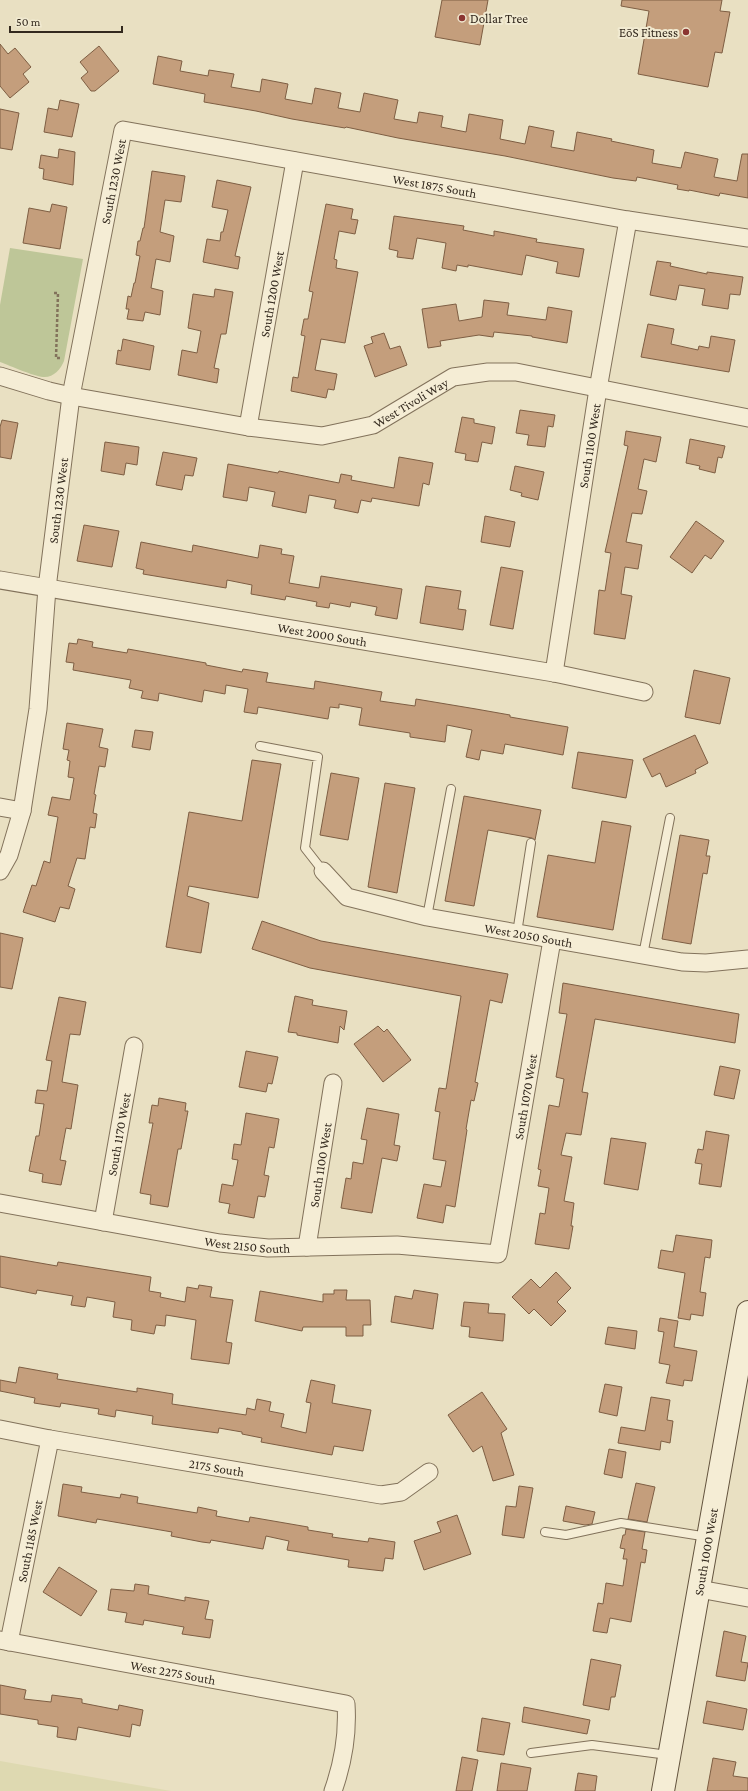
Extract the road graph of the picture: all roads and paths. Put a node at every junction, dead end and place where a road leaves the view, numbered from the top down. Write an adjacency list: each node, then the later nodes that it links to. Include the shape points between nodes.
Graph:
1 (123, 130): 2 (street, West 1875 South); 9 (street, South 1230 West)
2 (295, 161): 3 (street, West 1875 South); 11 (street, South 1200 West)
3 (628, 220): 4 (street, West 1875 South); 8 (street, South 1100 West)
4 (748, 238)
5 (54, 293): 6 (path, via 58,294 56,358)
6 (61, 358)
7 (0, 376): 9 (street, West Tivoli Way, via 49,392)
8 (598, 389): 10 (street, West Tivoli Way); 11 (street, West Tivoli Way, via 516,372 488,372 452,377 373,425 322,436); 14 (street, South 1100 West)
9 (71, 396): 11 (street, West Tivoli Way); 13 (street, South 1230 West)
10 (748, 418)
11 (248, 427)
12 (0, 580): 13 (street, West 2000 South)
13 (47, 588): 14 (street, West 2000 South); 19 (street, South 1230 West, via 38,709)
14 (554, 673): 15 (street, West 2000 South)
15 (644, 692)
16 (260, 746): 23 (lane, via 318,758 305,848)
17 (451, 789): 24 (lane)
18 (0, 807): 19 (street)
19 (22, 811): 22 (street, South 1230 West, via 9,855)
20 (670, 818): 27 (lane)
21 (532, 843): 25 (lane)
22 (0, 871)
23 (323, 871): 24 (street, West 2050 South, via 346,897)
24 (427, 917): 25 (street, West 2050 South)
25 (517, 933): 26 (street, West 2050 South)
26 (552, 940): 27 (street, West 2050 South); 34 (street, South 1070 West)
27 (643, 955): 28 (street, West 2050 South, via 700,963)
28 (748, 959)
29 (134, 1046): 32 (street, South 1170 West)
30 (333, 1083): 33 (street, South 1100 West)
31 (0, 1203): 32 (street, West 2150 South)
32 (103, 1222): 33 (street, West 2150 South, via 220,1243 268,1248)
33 (307, 1247): 34 (street, West 2150 South, via 397,1245)
34 (498, 1254)
35 (748, 1316): 40 (main road, South 1000 West, via 740,1379)
36 (0, 1429): 37 (street, 2175 South)
37 (50, 1439): 38 (street, 2175 South, via 381,1495 401,1492); 43 (street, South 1185 West)
38 (429, 1472)
39 (545, 1532): 40 (lane, via 566,1534 621,1523)
40 (708, 1537): 41 (main road, South 1000 West)
41 (699, 1589): 42 (street); 45 (main road, South 1000 West)
42 (748, 1598)
43 (5, 1641): 46 (street, West 2275 South, via 346,1704 347,1723 342,1761)
44 (530, 1753): 45 (lane, via 592,1745)
45 (669, 1755): 47 (main road, South 1000 West)
46 (333, 1791)
47 (663, 1791)

